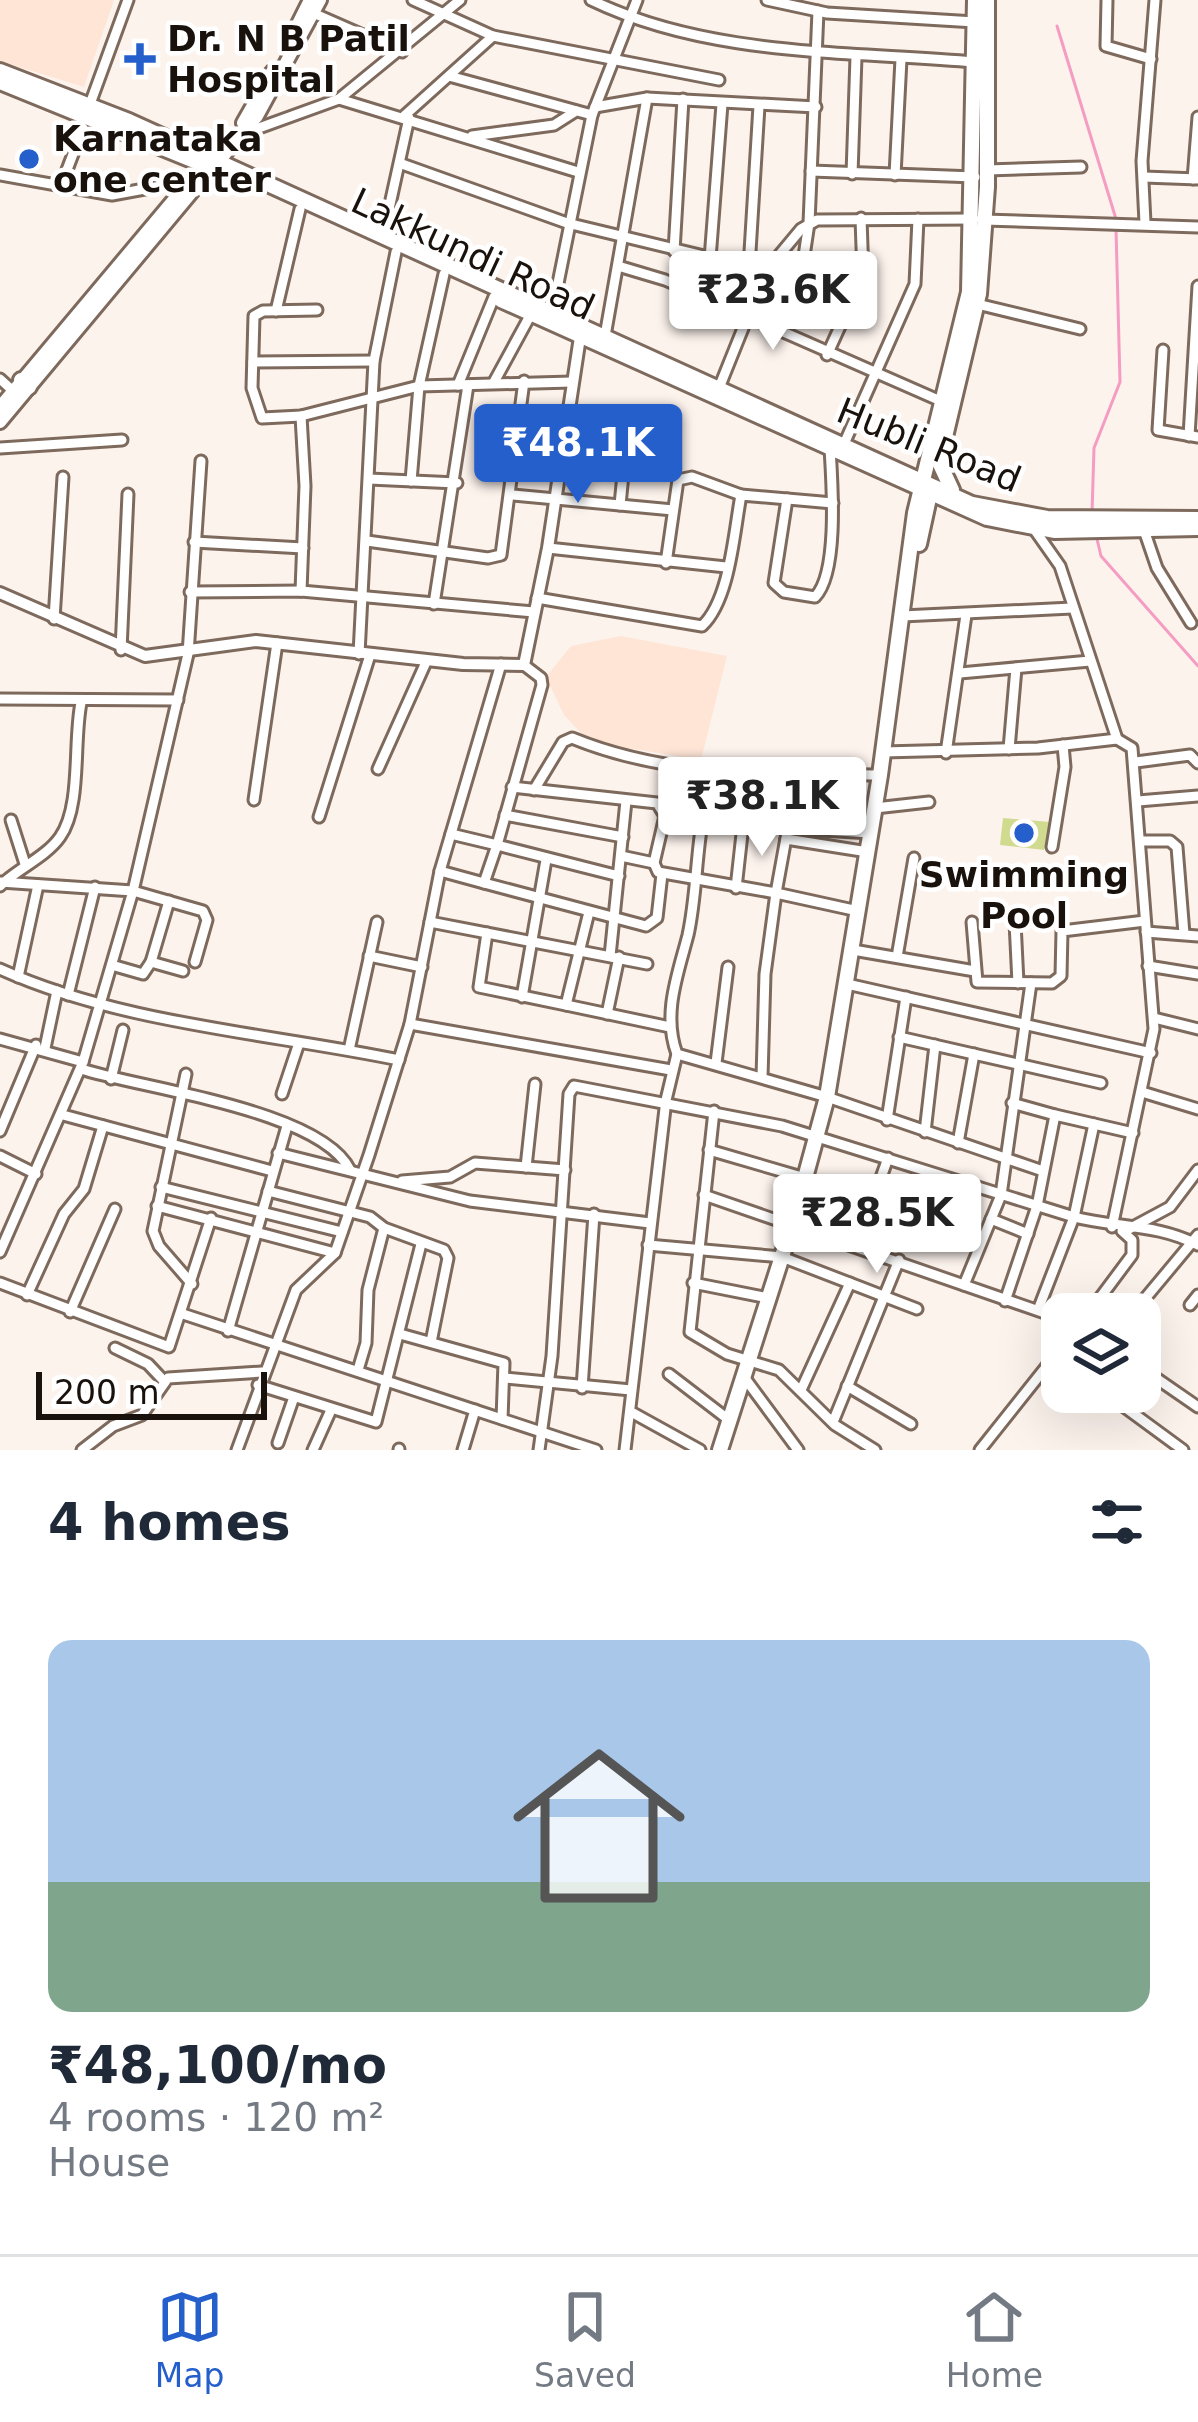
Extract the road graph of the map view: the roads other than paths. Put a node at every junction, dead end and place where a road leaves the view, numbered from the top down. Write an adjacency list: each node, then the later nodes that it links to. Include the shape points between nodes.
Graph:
1 (128, 0): 35 (street)
2 (320, 0): 14 (main road)
3 (412, 0): 15 (street)
4 (460, 0): 15 (street)
5 (591, 0): 18 (street)
6 (637, 0): 18 (street)
7 (767, 0): 16 (street)
8 (838, 0): 16 (street)
9 (909, 0): 17 (street)
10 (975, 0): 19 (main road)
11 (987, 0): 51 (main road)
12 (1107, 0): 25 (street, via 1106,46)
13 (1155, 0): 25 (street)
14 (312, 7): 21 (street); 44 (main road); 46 (main road)
15 (447, 12): 20 (street); 21 (street)
16 (823, 12): 17 (street); 22 (street)
17 (908, 16): 19 (street)
18 (629, 19): 22 (street); 26 (street)
19 (975, 22): 27 (main road)
20 (493, 36): 26 (street); 29 (street)
21 (402, 52): 33 (street)
22 (817, 54): 23 (street); 38 (street)
23 (856, 57): 24 (street); 52 (street)
24 (901, 59): 27 (street); 54 (street)
25 (1150, 59): 55 (street)
26 (612, 60): 30 (street); 40 (street)
27 (975, 62): 51 (main road)
28 (0, 70): 35 (main road, Hubli Road)
29 (449, 76): 39 (street); 41 (street)
30 (719, 80)
31 (0, 82): 46 (main road, Lakkundi Road)
32 (647, 98): 34 (street); 40 (street); 68 (street)
33 (339, 99): 41 (street); 44 (street)
34 (683, 99): 36 (street); 69 (street)
35 (90, 104): 46 (main road, Hubli Road)
36 (722, 104): 37 (street); 71 (street)
37 (759, 106): 38 (street); 73 (street)
38 (816, 107): 49 (street)
39 (576, 111): 40 (street); 45 (street, via 554,125)
40 (593, 111): 50 (street)
41 (406, 117): 45 (street); 47 (street)
42 (1198, 117): 56 (street)
43 (83, 128): 58 (street)
44 (245, 133): 46 (main road)
45 (466, 137): 50 (street)
46 (211, 164): 57 (main road); 59 (main road, Lakkundi Road); 67 (main road, Hubli Road); 99 (main road)
47 (402, 164): 63 (street); 67 (street)
48 (1081, 167): 51 (street)
49 (811, 171): 52 (street); 65 (street)
50 (578, 172): 63 (street)
51 (981, 173): 54 (street); 62 (main road)
52 (852, 174): 54 (street)
53 (0, 175): 58 (street)
54 (895, 175)
55 (1144, 177): 56 (street); 64 (street)
56 (1195, 179)
57 (188, 181): 58 (street, via 112,195); 99 (main road)
58 (60, 188)
59 (300, 209): 70 (main road, Lakkundi Road); 79 (street)
60 (861, 218): 61 (street); 65 (street); 89 (street, via 863,276)
61 (918, 219): 62 (street); 93 (street, via 915,284)
62 (979, 219): 64 (street); 78 (main road); 103 (main road)
63 (566, 223): 68 (street); 81 (street)
64 (1139, 223): 66 (street)
65 (809, 224): 74 (street); 85 (street, via 801,276)
66 (1198, 226)
67 (383, 236): 81 (main road, Hubli Road)
68 (622, 238): 69 (street); 72 (street)
69 (674, 250): 71 (street)
70 (396, 252): 75 (main road, Lakkundi Road); 91 (street)
71 (710, 259): 73 (street)
72 (618, 266): 83 (street); 86 (street)
73 (749, 268): 74 (street)
74 (766, 271): 83 (street)
75 (445, 274): 77 (main road, Lakkundi Road); 100 (street)
76 (1198, 286): 90 (street)
77 (494, 297): 82 (main road, Lakkundi Road); 98 (street)
78 (977, 304): 84 (street); 113 (main road)
79 (276, 310): 80 (street); 92 (street, via 254,316)
80 (317, 310)
81 (551, 313): 86 (main road, Hubli Road)
82 (531, 314): 87 (main road, Lakkundi Road); 96 (street)
83 (748, 317): 85 (street); 101 (street)
84 (1080, 328)
85 (777, 330): 89 (street)
86 (605, 336): 101 (main road, Hubli Road)
87 (580, 337): 97 (street); 110 (main road, Lakkundi Road)
88 (1163, 350): 108 (street, via 1158,430)
89 (827, 356): 93 (street)
90 (1196, 356): 108 (street)
91 (374, 361): 92 (street); 102 (street)
92 (253, 362): 105 (street, via 256,412)
93 (877, 375): 103 (street); 110 (street)
94 (0, 379): 99 (street)
95 (524, 381): 96 (street); 97 (street); 121 (street)
96 (494, 382): 98 (street)
97 (572, 382): 124 (street)
98 (463, 385): 100 (street); 118 (street)
99 (21, 386): 104 (main road); 106 (main road)
100 (419, 386): 102 (street); 117 (street)
101 (719, 388): 110 (main road, Hubli Road)
102 (373, 398): 105 (street); 116 (street)
103 (943, 402): 113 (main road)
104 (0, 407)
105 (301, 416): 138 (street)
106 (0, 422)
107 (627, 433): 127 (street)
108 (1194, 436)
109 (122, 440): 111 (street)
110 (837, 446): 114 (main road, Hubli Road); 126 (street)
111 (0, 448)
112 (201, 461): 137 (street)
113 (934, 461): 114 (main road); 119 (main road); 125 (main road)
114 (903, 476): 119 (main road, Hubli Road); 129 (main road)
115 (63, 477): 155 (street)
116 (369, 479): 117 (street); 136 (street)
117 (411, 481): 118 (street)
118 (457, 483): 140 (street)
119 (927, 487): 125 (main road, Hubli Road); 129 (main road)
120 (128, 494): 158 (street)
121 (513, 495): 124 (street); 140 (street, via 501,555)
122 (741, 495): 123 (street); 128 (street, via 684,477); 142 (street)
123 (787, 499): 126 (street); 126 (street, via 774,583 815,597 825,585)
124 (556, 500): 127 (street); 139 (street)
125 (955, 500): 129 (main road); 131 (main road, Hubli Road); 134 (main road)
126 (833, 503)
127 (620, 505): 128 (street)
128 (673, 510): 141 (street)
129 (920, 515): 154 (main road)
130 (1198, 519): 132 (main road)
131 (1050, 525): 132 (main road); 134 (main road)
132 (1125, 525): 135 (main road)
133 (1198, 528): 135 (main road)
134 (1034, 529): 149 (street, via 1060,566)
135 (1144, 530): 150 (street)
136 (367, 541): 140 (street); 146 (street)
137 (194, 542): 138 (street); 144 (street)
138 (303, 548): 143 (street)
139 (548, 548): 141 (street); 147 (street)
140 (445, 552): 148 (street)
141 (666, 563): 142 (street)
142 (726, 568): 147 (street, via 702,626)
143 (301, 591): 144 (street); 146 (street)
144 (190, 592): 159 (street)
145 (0, 593): 155 (street)
146 (365, 596): 148 (street); 160 (street)
147 (537, 598): 152 (street)
148 (434, 604): 152 (street)
149 (1072, 608): 153 (street); 162 (street)
150 (1181, 608): 151 (street); 156 (street)
151 (1198, 608)
152 (534, 612): 164 (street)
153 (966, 615): 154 (street); 166 (street)
154 (902, 616): 173 (main road)
155 (54, 619): 158 (street)
156 (1191, 623)
157 (278, 643): 159 (street, via 239,641); 160 (street); 184 (street)
158 (121, 650): 159 (street)
159 (188, 654): 168 (street)
160 (365, 654): 161 (street); 191 (street)
161 (427, 660): 163 (street); 177 (street)
162 (1090, 662): 165 (street); 170 (street)
163 (501, 664): 164 (street); 197 (street)
164 (524, 665): 181 (street, via 542,686)
165 (1016, 668): 166 (street); 172 (street)
166 (960, 673): 174 (street)
167 (0, 699): 169 (street)
168 (178, 700): 169 (street); 219 (street)
169 (80, 704): 208 (street, via 74,798 63,834)
170 (1117, 739): 171 (street); 175 (street)
171 (1063, 745): 172 (street); 201 (street)
172 (1009, 749): 174 (street)
173 (883, 752): 174 (street); 180 (main road)
174 (946, 752)
175 (1136, 762): 176 (street, via 1190,755); 186 (street)
176 (1198, 763)
177 (378, 769)
178 (797, 773): 179 (street); 180 (street); 195 (street)
179 (712, 774): 182 (street, via 623,758 572,738); 193 (street)
180 (880, 775): 188 (main road)
181 (512, 788): 182 (street); 189 (street)
182 (534, 790): 185 (street)
183 (1198, 796): 186 (street)
184 (254, 800)
185 (626, 801): 190 (street, via 657,802); 198 (street)
186 (1138, 801): 199 (street)
187 (929, 802): 188 (street)
188 (874, 808): 196 (main road)
189 (505, 815): 198 (street); 200 (street)
190 (665, 816): 193 (street); 206 (street)
191 (320, 817)
192 (11, 820): 208 (street)
193 (702, 823): 194 (street); 214 (street)
194 (743, 825): 195 (street); 218 (street)
195 (789, 832): 196 (street); 202 (street); 220 (street)
196 (871, 832): 202 (main road)
197 (451, 834): 200 (street); 210 (street)
198 (623, 837): 203 (street)
199 (1140, 841): 207 (street, via 1174,843); 232 (street)
200 (497, 845): 205 (street); 213 (street)
201 (1052, 847)
202 (868, 852): 225 (main road)
203 (621, 856): 206 (street); 212 (street)
204 (914, 858): 241 (street)
205 (546, 860): 212 (street); 222 (street)
206 (654, 863): 211 (street)
207 (1180, 863): 209 (street); 221 (street)
208 (26, 864): 215 (street)
209 (1198, 866)
210 (440, 871): 213 (street); 229 (street)
211 (662, 874): 214 (street); 227 (street, via 653,924)
212 (619, 876): 227 (street)
213 (484, 883): 222 (street)
214 (693, 883): 218 (street); 266 (street)
215 (1, 884): 216 (street)
216 (38, 885): 217 (street); 253 (street)
217 (95, 887): 219 (street); 257 (street)
218 (736, 888): 220 (street)
219 (133, 891): 224 (street); 245 (street)
220 (776, 893): 225 (street); 284 (street)
221 (1183, 895): 223 (street); 234 (street)
222 (537, 898): 226 (street); 236 (street)
223 (1198, 898)
224 (169, 901): 242 (street); 243 (street, via 206,915)
225 (858, 910): 238 (main road)
226 (590, 912): 227 (street); 237 (street)
227 (614, 918): 240 (street)
228 (376, 922): 239 (street)
229 (430, 922): 233 (street); 247 (street)
230 (972, 922): 251 (street)
231 (1015, 922): 254 (street)
232 (1145, 926): 234 (street); 246 (street); 255 (street, via 1064,929 1060,981)
233 (487, 933): 236 (street); 258 (street, via 479,987)
234 (1184, 934): 235 (street)
235 (1198, 936)
236 (532, 940): 237 (street); 258 (street)
237 (578, 950): 240 (street); 261 (street)
238 (854, 950): 241 (street); 256 (main road)
239 (369, 956): 247 (street); 274 (street)
240 (615, 957): 244 (street); 262 (street)
241 (897, 957): 251 (street)
242 (151, 962): 245 (street, via 143,974); 250 (street)
243 (195, 962)
244 (646, 964)
245 (115, 966): 260 (street)
246 (1148, 966): 252 (street); 263 (street)
247 (422, 967): 265 (street)
248 (728, 968): 279 (street)
249 (0, 969): 253 (street)
250 (183, 970)
251 (975, 971): 254 (street, via 981,984)
252 (1198, 974)
253 (18, 977): 257 (street)
254 (1018, 983): 255 (street)
255 (1031, 983): 264 (street)
256 (847, 984): 259 (street); 291 (main road)
257 (62, 993): 260 (street); 273 (street)
258 (522, 997): 261 (street)
259 (906, 997): 264 (street); 269 (street)
260 (104, 1000): 271 (street); 280 (street)
261 (566, 1005): 262 (street)
262 (608, 1014): 266 (street)
263 (1154, 1018): 267 (street); 275 (street)
264 (1024, 1023): 275 (street); 281 (street)
265 (410, 1024): 278 (street); 282 (street)
266 (670, 1027): 276 (street)
267 (1198, 1029)
268 (123, 1030): 285 (street)
269 (899, 1037): 272 (street); 298 (street)
270 (0, 1039): 273 (street)
271 (299, 1043): 274 (street); 289 (street)
272 (934, 1045): 277 (street); 303 (street)
273 (40, 1046): 280 (street); 302 (street)
274 (349, 1050): 278 (street)
275 (1151, 1053): 288 (street)
276 (677, 1054): 279 (street); 282 (street)
277 (974, 1054): 281 (street); 307 (street)
278 (399, 1060): 318 (street)
279 (716, 1063): 284 (street)
280 (82, 1065): 285 (street); 297 (street)
281 (1016, 1065): 286 (street); 293 (street)
282 (671, 1070): 292 (street)
283 (186, 1074): 290 (street)
284 (762, 1077): 291 (street)
285 (111, 1078): 290 (street)
286 (1101, 1083)
287 (535, 1084): 313 (street)
288 (1142, 1092): 294 (street); 304 (street)
289 (282, 1094)
290 (181, 1096): 301 (street); 306 (street)
291 (826, 1097): 298 (street); 305 (main road)
292 (666, 1100): 295 (street); 316 (street, via 572,1087); 338 (street)
293 (1012, 1103): 296 (street); 312 (street)
294 (1198, 1109)
295 (714, 1111): 305 (street); 308 (street)
296 (1055, 1114): 299 (street); 317 (street)
297 (63, 1115): 300 (street); 319 (street)
298 (887, 1120): 303 (street)
299 (1094, 1124): 304 (street); 334 (street)
300 (104, 1126): 306 (street); 360 (street, via 84,1190 64,1214)
301 (287, 1126): 309 (street); 318 (street, via 330,1144)
302 (0, 1132)
303 (925, 1132): 307 (street)
304 (1133, 1133): 340 (street)
305 (817, 1139): 311 (street); 320 (main road)
306 (171, 1143): 315 (street); 323 (street)
307 (958, 1143): 312 (street)
308 (709, 1150): 320 (street); 325 (street)
309 (278, 1153): 315 (street); 318 (street)
310 (0, 1156): 319 (street)
311 (888, 1159): 322 (street); 322 (street, via 876,1208 939,1233 949,1226)
312 (1006, 1159): 317 (street); 326 (street)
313 (526, 1167): 316 (street); 321 (street, via 475,1163 450,1178)
314 (1198, 1170): 340 (street, via 1169,1207)
315 (272, 1171): 324 (street)
316 (566, 1171): 330 (street)
317 (1043, 1171): 328 (street)
318 (357, 1173): 321 (street); 332 (street)
319 (36, 1174): 348 (street)
320 (805, 1178): 337 (main road)
321 (389, 1182): 330 (street)
322 (961, 1182): 326 (street)
323 (161, 1187): 327 (street); 331 (street)
324 (268, 1191): 331 (street); 332 (street)
325 (704, 1195): 337 (street); 347 (street)
326 (1001, 1195): 328 (street); 336 (street)
327 (157, 1206): 335 (street); 354 (street, via 154,1238)
328 (1037, 1206): 334 (street); 343 (street)
329 (115, 1209): 368 (street)
330 (563, 1211): 333 (street); 375 (street)
331 (263, 1212): 341 (street); 342 (street)
332 (349, 1214): 339 (street); 342 (street)
333 (595, 1214): 338 (street); 376 (street)
334 (1074, 1217): 340 (street); 366 (street)
335 (212, 1218): 341 (street); 354 (street)
336 (991, 1220): 343 (street); 356 (street)
337 (794, 1222): 350 (main road); 351 (street)
338 (650, 1223): 346 (street)
339 (384, 1228): 345 (street); 378 (street)
340 (1120, 1228): 344 (street, via 1160,1227); 357 (street, via 1132,1240 1132,1255)
341 (259, 1232): 349 (street); 370 (street)
342 (342, 1232): 349 (street)
343 (1028, 1234): 363 (street)
344 (1196, 1241): 358 (street)
345 (421, 1244): 371 (street); 372 (street, via 448,1258)
346 (648, 1245): 347 (street); 391 (street)
347 (698, 1248): 350 (street); 355 (street)
348 (0, 1252)
349 (335, 1252): 373 (street, via 301,1282)
350 (782, 1257): 352 (street); 362 (main road)
351 (899, 1260): 356 (street); 361 (street)
352 (850, 1282): 361 (street); 392 (street)
353 (0, 1283): 360 (street)
354 (192, 1283): 369 (street)
355 (693, 1283): 362 (street); 377 (street, via 693,1337)
356 (964, 1285): 363 (street)
357 (1104, 1293)
358 (1150, 1293)
359 (1198, 1294): 364 (street)
360 (27, 1295): 368 (street)
361 (884, 1295): 365 (street); 389 (street)
362 (768, 1298): 377 (main road)
363 (1005, 1301): 366 (street)
364 (1190, 1305)
365 (917, 1309)
366 (1038, 1310): 367 (street)
367 (1041, 1311)
368 (70, 1312): 369 (street, via 165,1347)
369 (183, 1314): 370 (street)
370 (228, 1331): 373 (street)
371 (400, 1334): 372 (street); 386 (street)
372 (431, 1342): 382 (street, via 499,1360)
373 (272, 1345): 378 (street); 379 (street)
374 (115, 1348): 384 (street)
375 (552, 1356): 376 (street); 387 (street)
376 (581, 1359): 390 (street)
377 (749, 1361): 381 (main road); 392 (street, via 779,1370)
378 (358, 1370): 386 (street)
379 (262, 1372): 384 (street); 388 (street)
380 (668, 1374): 400 (street)
381 (744, 1377): 400 (main road); 414 (street)
382 (505, 1378): 387 (street); 399 (street)
383 (1041, 1378): 416 (street)
384 (163, 1380): 405 (street, via 142,1414)
385 (1161, 1381): 394 (street)
386 (389, 1384): 395 (street, via 376,1423); 396 (street)
387 (548, 1384): 390 (street); 403 (street)
388 (258, 1385): 393 (street); 406 (street)
389 (847, 1386): 401 (street); 402 (street)
390 (581, 1388): 391 (street)
391 (631, 1390): 397 (street)
392 (801, 1390): 401 (street)
393 (294, 1397): 395 (street); 404 (street)
394 (1198, 1407)
395 (331, 1410): 407 (street)
396 (475, 1410): 399 (street); 408 (street)
397 (633, 1413): 411 (street); 412 (street)
398 (1133, 1413): 417 (street)
399 (502, 1419): 403 (street)
400 (729, 1420): 413 (main road)
401 (833, 1423): 415 (street)
402 (911, 1424)
403 (542, 1433): 409 (street); 410 (street)
404 (278, 1443)
405 (82, 1450)
406 (237, 1450)
407 (313, 1450)
408 (463, 1450)
409 (539, 1450)
410 (596, 1450)
411 (625, 1450)
412 (700, 1450)
413 (720, 1450)
414 (799, 1450)
415 (875, 1450)
416 (980, 1450)
417 (1183, 1450)

